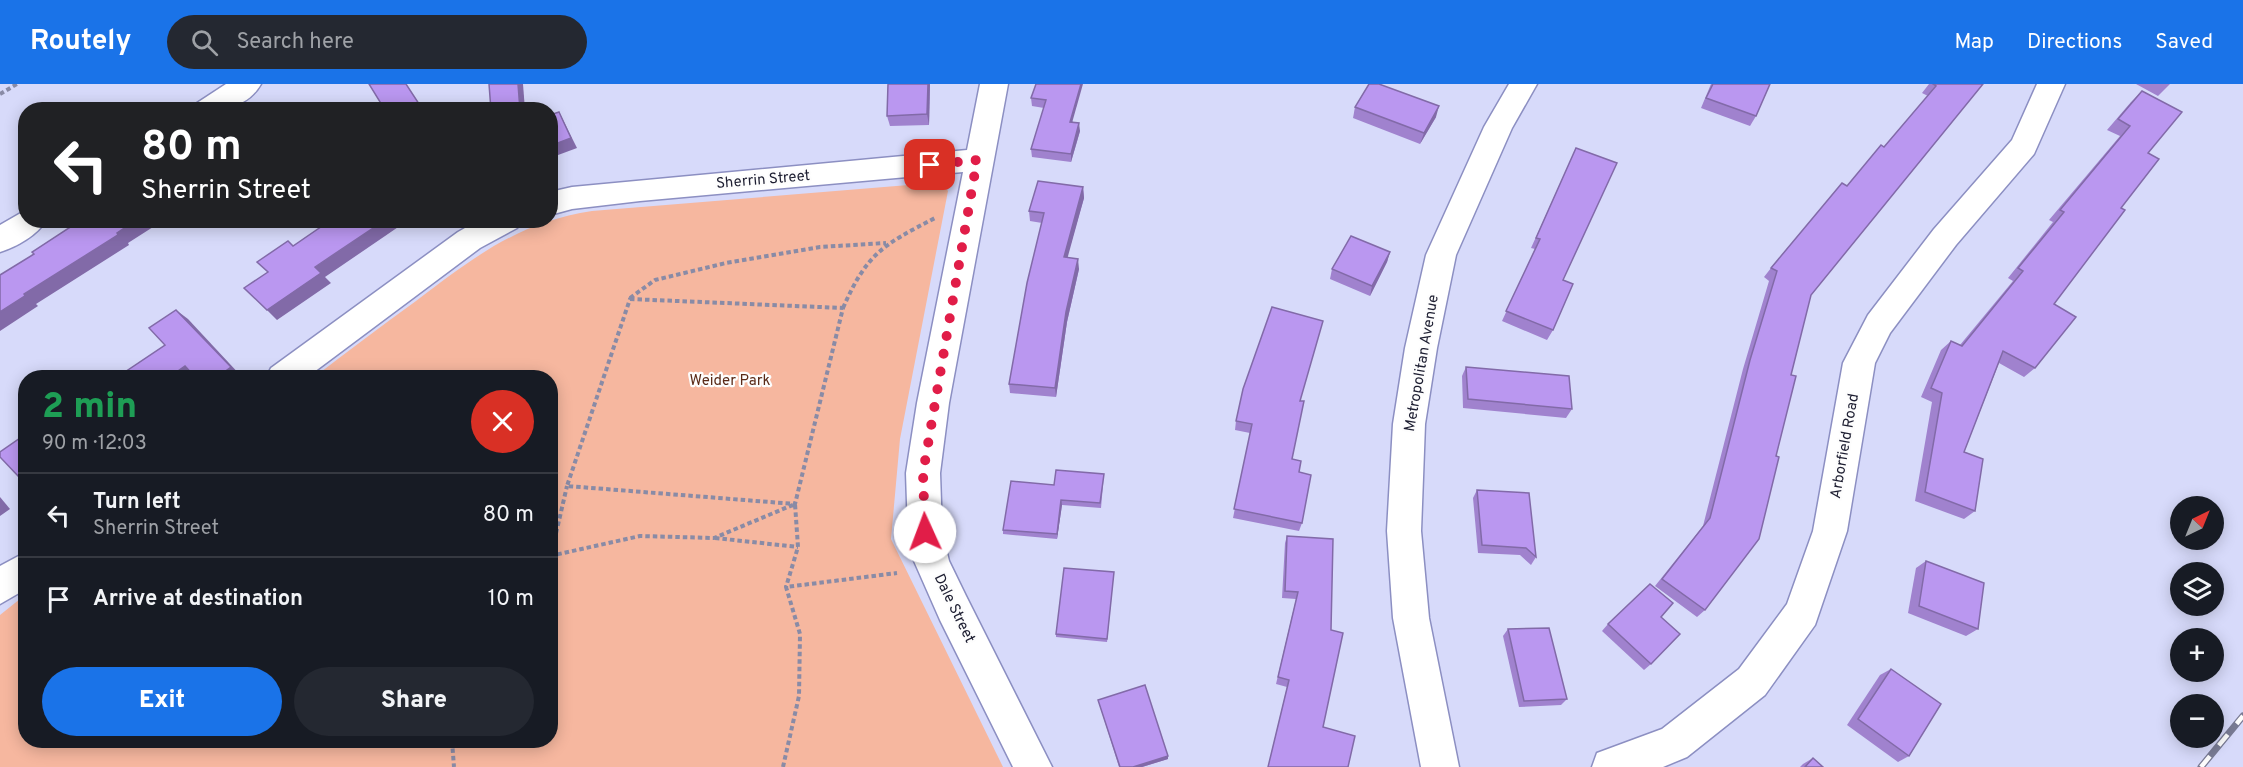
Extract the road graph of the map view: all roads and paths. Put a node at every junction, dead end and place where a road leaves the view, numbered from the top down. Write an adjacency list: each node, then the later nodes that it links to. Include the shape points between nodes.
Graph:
1 (17, 84): 6 (path)
2 (248, 84): 7 (street)
3 (994, 84): 8 (street, Dale Street)
4 (1523, 84): 29 (street, Metropolitan Avenue, via 1498,127 1441,255 1409,424 1404,531 1411,618)
5 (2051, 84): 33 (street, Arborfield Road, via 2024,146 1905,289 1879,324 1859,363 1830,531 1802,613 1752,682 1674,744)
6 (0, 94)
7 (220, 102)
8 (977, 160): 9 (street, Sherrin Street, via 640,190); 24 (street, Dale Street, via 923,473 925,532)
9 (558, 202)
10 (936, 217): 14 (path)
11 (19, 228): 13 (street)
12 (491, 228): 17 (street, via 469,240)
13 (0, 240)
14 (887, 243): 15 (path, via 820,246 726,263 656,280); 16 (path, via 858,274)
15 (630, 299): 16 (path); 18 (path)
16 (843, 309): 19 (path)
17 (293, 370)
18 (567, 486): 19 (path); 20 (path)
19 (795, 504): 21 (path); 22 (path)
20 (558, 525)
21 (714, 538): 22 (path); 23 (path, via 640,537)
22 (798, 548): 27 (path)
23 (558, 555)
24 (932, 561): 27 (path, via 894,574); 32 (street, Dale Street)
25 (18, 574): 26 (street)
26 (0, 587)
27 (786, 587): 31 (path, via 800,634 799,696)
28 (453, 748): 30 (path)
29 (1448, 765)
30 (454, 767)
31 (783, 767)
32 (1033, 767)
33 (1611, 767)

